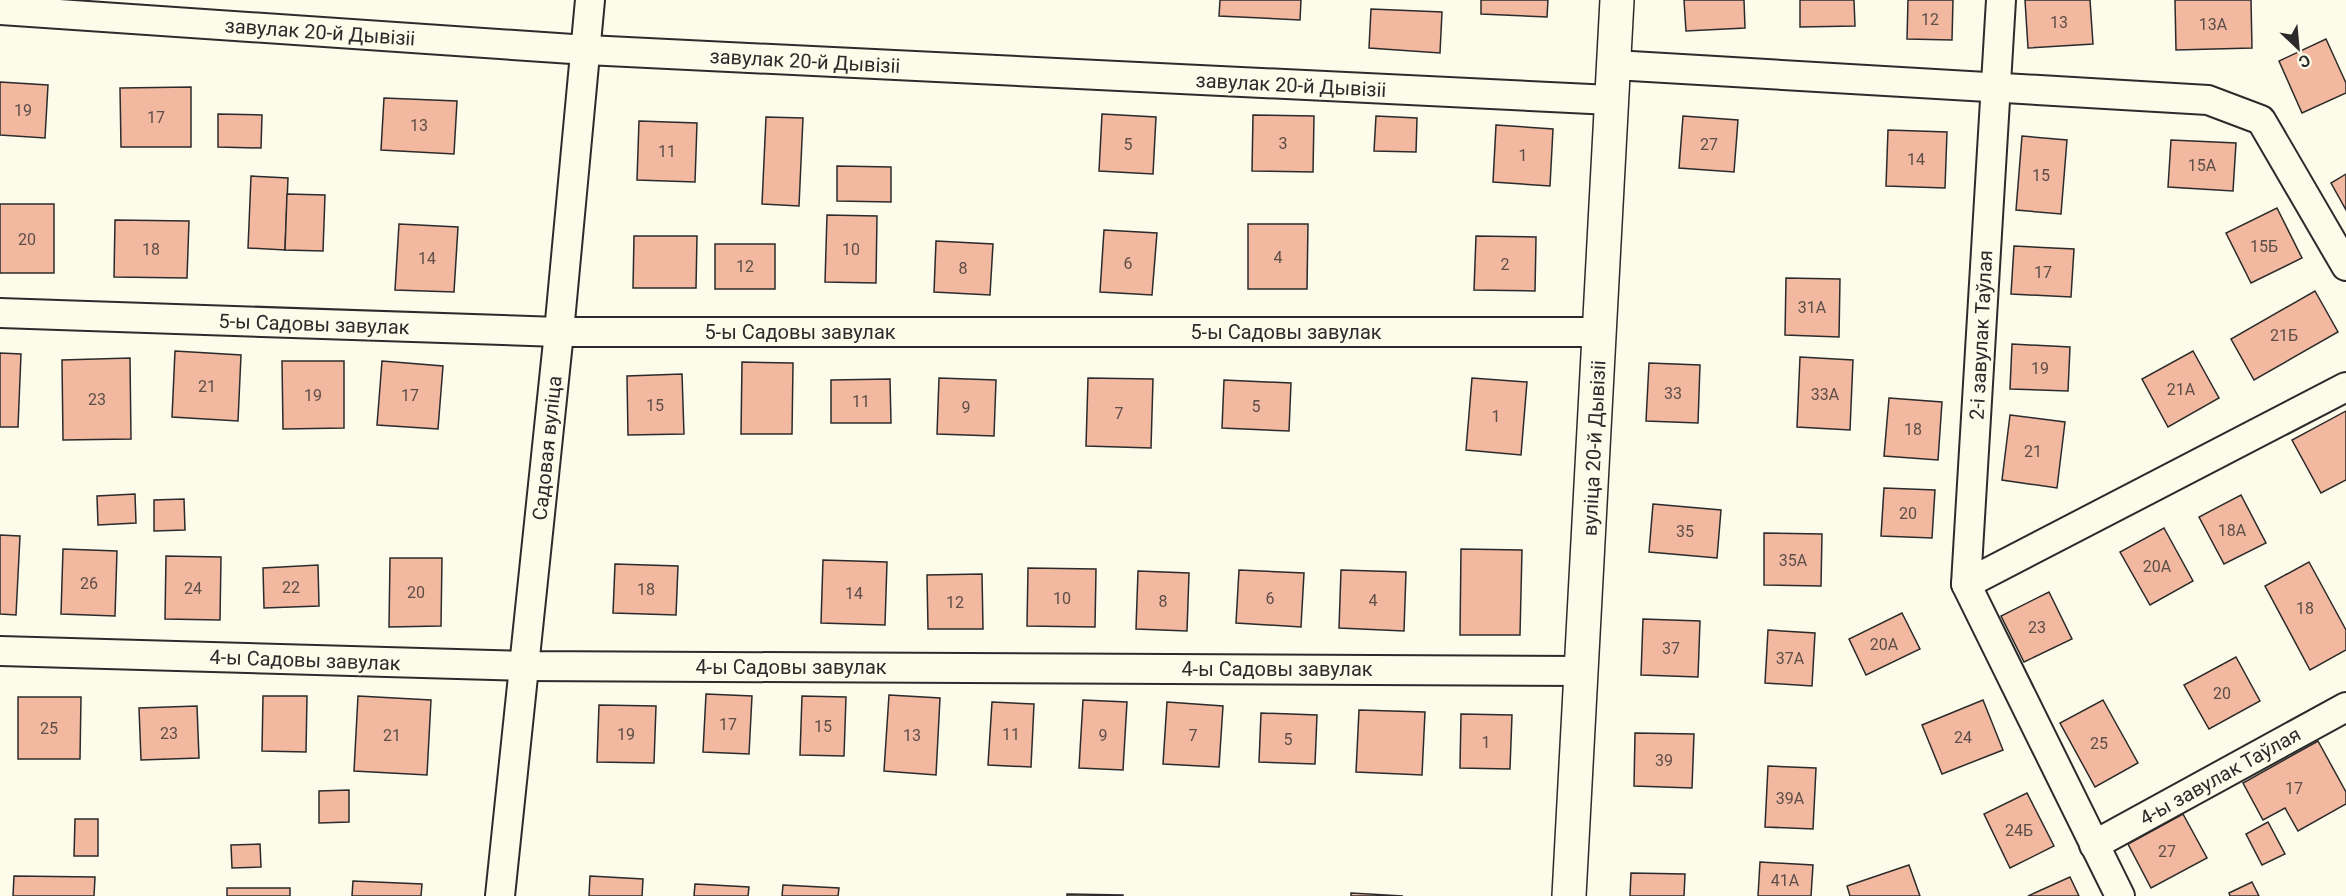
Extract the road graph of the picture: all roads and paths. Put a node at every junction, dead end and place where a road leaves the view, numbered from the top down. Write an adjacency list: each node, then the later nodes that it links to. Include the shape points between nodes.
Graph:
1 (590, 0): 5 (street, Садовая вуліца)
2 (1617, 0): 6 (street, вуліца 20-й Дывізіі)
3 (2001, 0): 7 (street, 2-і завулак Таўлая)
4 (0, 10): 5 (street, завулак 20-й Дывізіі)
5 (586, 50): 8 (street, завулак 20-й Дывізіі); 11 (street, Садовая вуліца)
6 (1614, 65): 7 (street); 8 (street, вуліца 20-й Дывізіі)
7 (1995, 86): 9 (street, via 2208,100 2261,120); 14 (street, 2-і завулак Таўлая)
8 (1611, 100): 12 (street, вуліца 20-й Дывізіі)
9 (2346, 266)
10 (0, 313): 11 (street, 5-ы Садовы завулак)
11 (559, 332): 12 (street, 5-ы Садовы завулак); 16 (street, Садовая вуліца)
12 (1600, 332): 17 (street, вуліца 20-й Дывізіі)
13 (2346, 387): 14 (street)
14 (1966, 584): 19 (street, 2-і завулак Таўлая)
15 (0, 651): 16 (street, 4-ы Садовы завулак)
16 (525, 666): 17 (street, 4-ы Садовы завулак); 20 (street, Садовая вуліца)
17 (1582, 671): 21 (street, вуліца 20-й Дывізіі)
18 (2346, 706): 19 (street, 4-ы завулак Таўлая)
19 (2094, 845): 22 (street, 2-і завулак Таўлая)
20 (500, 896)
21 (1569, 896)
22 (2120, 896)

